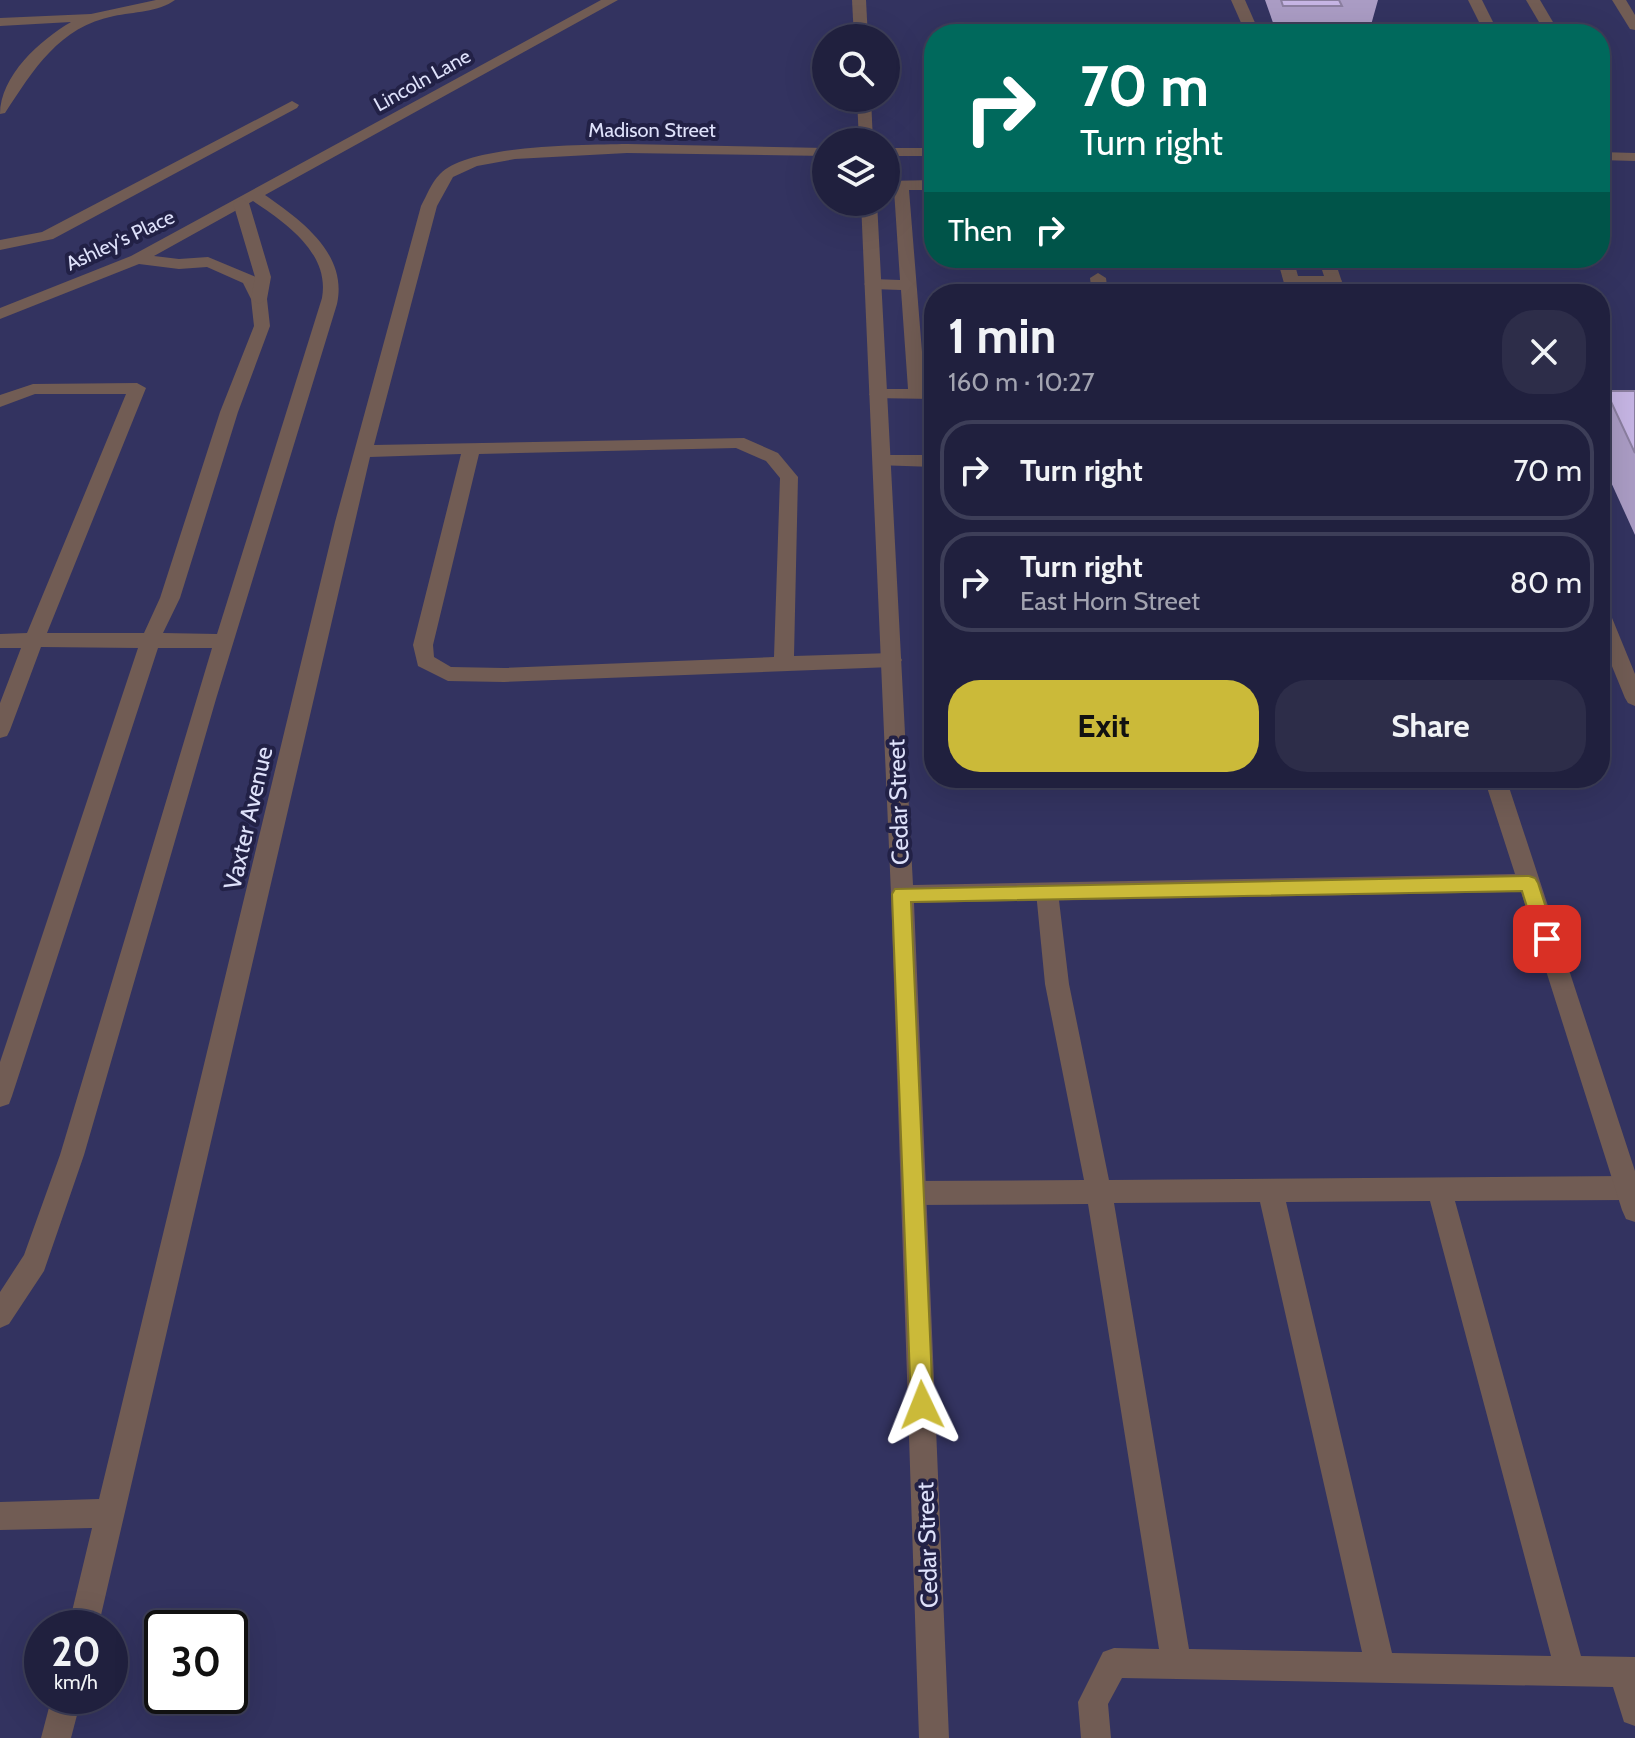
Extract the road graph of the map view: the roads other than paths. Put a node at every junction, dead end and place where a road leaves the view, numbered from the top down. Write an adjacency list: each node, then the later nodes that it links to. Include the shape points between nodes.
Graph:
1 (168, 0): 8 (street)
2 (611, 0): 25 (street, Lincoln Lane)
3 (859, 0): 10 (street)
4 (1238, 0): 11 (street)
5 (1475, 0): 12 (street)
6 (1533, 0): 13 (street)
7 (1619, 0): 14 (street)
8 (95, 17): 9 (street); 16 (street, via 43,44)
9 (0, 22)
10 (860, 24)
11 (1249, 24)
12 (1487, 24)
13 (1547, 24)
14 (1635, 26)
15 (292, 105): 28 (street, via 47,236)
16 (0, 110)
17 (812, 152): 22 (street, Madison Street, via 578,150)
18 (900, 152): 19 (street)
19 (924, 152)
20 (1610, 156): 21 (street)
21 (1635, 157)
22 (478, 159): 39 (street, Vaxter Avenue, via 447,174 429,206)
23 (900, 185): 24 (street)
24 (924, 185)
25 (247, 199): 29 (street, Ashley's Place); 32 (street, via 263,277); 46 (street, via 297,223 322,257 332,284)
26 (870, 216): 30 (street, Cedar Street)
27 (899, 216): 31 (street)
28 (0, 245)
29 (137, 259): 32 (street, via 208,262 250,280); 33 (street, Ashley's Place)
30 (872, 284): 31 (street); 35 (street, Cedar Street)
31 (909, 285): 34 (street)
32 (259, 299): 45 (street, via 262,326 170,598)
33 (0, 314)
34 (924, 381)
35 (878, 394): 36 (street); 40 (street, Cedar Street)
36 (924, 394)
37 (0, 401): 43 (street, via 33,389 137,388)
38 (472, 448): 39 (street); 48 (street, via 738,442 772,457 789,477); 48 (street, via 423,645 425,661 448,674 504,675)
39 (363, 451): 62 (street, Vaxter Avenue)
40 (882, 461): 41 (street); 47 (street, Cedar Street)
41 (924, 461)
42 (1610, 637): 49 (street)
43 (34, 640): 44 (street); 45 (street); 50 (street)
44 (0, 641)
45 (150, 641): 46 (street); 55 (street)
46 (226, 641): 61 (street, via 72,1155 35,1262)
47 (892, 660): 48 (street); 54 (street, Cedar Street)
48 (784, 664)
49 (1635, 698)
50 (0, 730)
51 (1498, 788): 52 (street)
52 (1529, 883): 53 (street); 60 (street)
53 (1047, 892): 54 (street); 57 (street, via 1057,984)
54 (902, 894): 59 (street, Cedar Street)
55 (0, 1096)
56 (1270, 1190): 57 (street); 58 (street); 66 (street)
57 (1099, 1191): 59 (street); 65 (street)
58 (1440, 1192): 60 (street); 67 (street)
59 (914, 1193): 72 (street, Cedar Street)
60 (1632, 1199)
61 (0, 1315)
62 (111, 1513): 63 (street); 64 (street, Vaxter Avenue)
63 (0, 1516)
64 (87, 1610)
65 (1176, 1664): 66 (street); 73 (street, via 1114,1663 1093,1702)
66 (1380, 1667): 67 (street)
67 (1570, 1670): 68 (street)
68 (1629, 1672): 69 (street)
69 (1635, 1711)
70 (62, 1714): 71 (street)
71 (56, 1738)
72 (934, 1738)
73 (1096, 1738)

